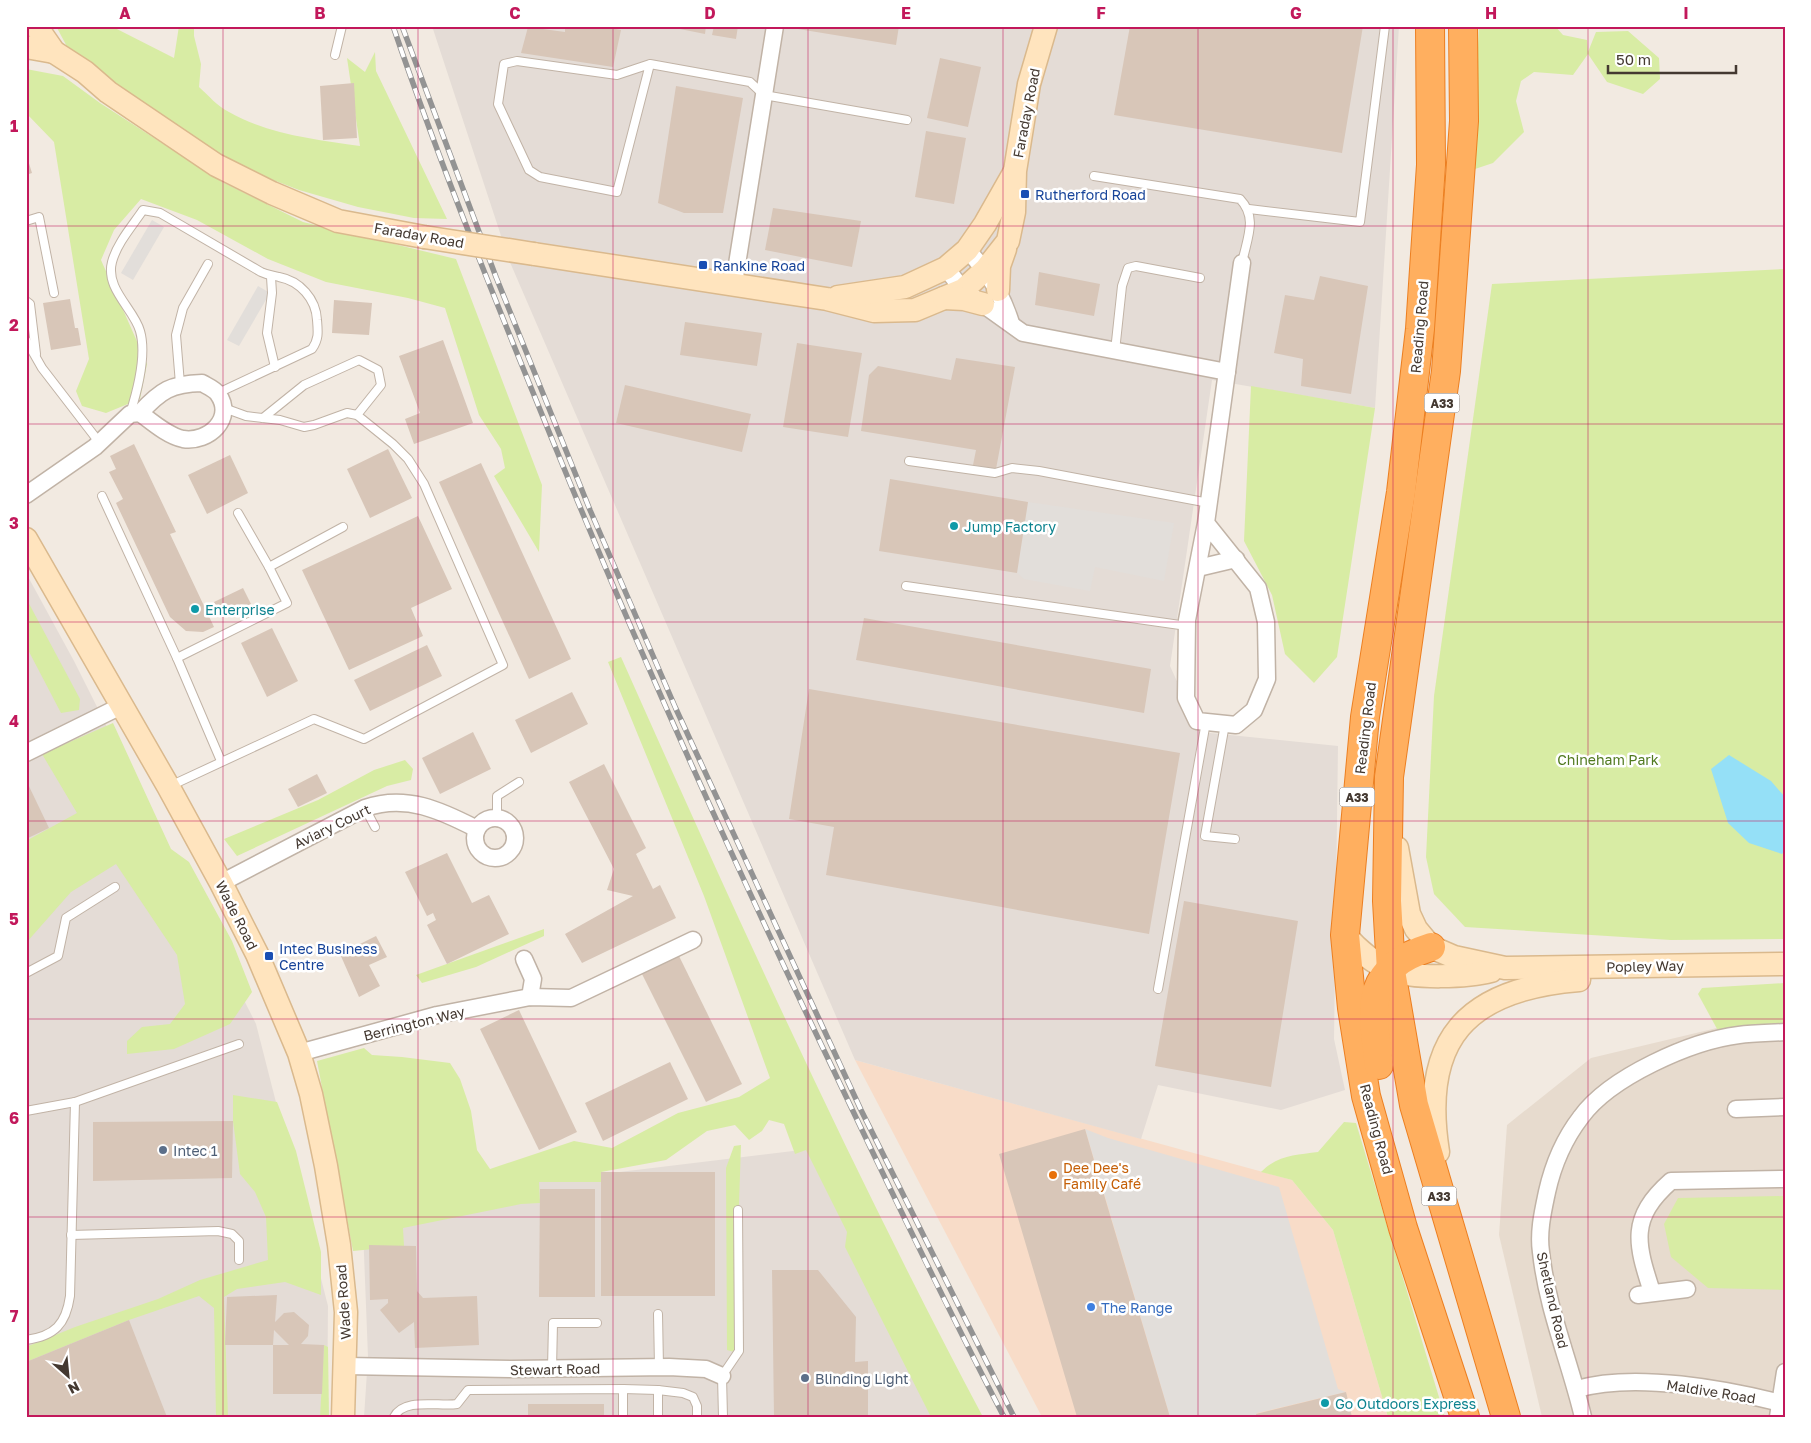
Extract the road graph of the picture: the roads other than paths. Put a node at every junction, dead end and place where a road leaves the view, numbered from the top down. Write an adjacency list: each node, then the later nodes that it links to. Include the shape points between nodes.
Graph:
1 (36, 26): 9 (street, Faraday Road)
2 (342, 26): 10 (lane)
3 (775, 26): 12 (street)
4 (1046, 26): 14 (street, Faraday Road, via 1029,84)
5 (1385, 26): 16 (lane, via 1360,222)
6 (1430, 26): 72 (highway, Reading Road / A33, via 1431,165 1420,329 1401,492 1365,717)
7 (1463, 26): 62 (highway, A33, via 1464,121 1446,372)
8 (26, 47): 9 (street, Faraday Road)
9 (54, 52): 26 (street, Faraday Road, bridge, via 216,165 338,221 424,237)
10 (335, 55)
11 (650, 64): 11 (lane, via 617,75 517,60 504,64 498,104 529,170 540,177 617,192); 12 (lane, via 750,82)
12 (764, 95): 13 (lane); 26 (street)
13 (907, 120)
14 (1015, 170): 18 (street, Faraday Road, via 1014,212); 19 (street, Faraday Road)
15 (1094, 176): 16 (lane, via 1240,198)
16 (1249, 209): 20 (lane, via 1251,218)
17 (26, 221): 27 (lane, via 39,217)
18 (1008, 241): 23 (street, Faraday Road); 29 (street)
19 (967, 250): 22 (street, Faraday Road); 23 (street)
20 (1242, 263): 36 (street)
21 (208, 264): 37 (lane, via 184,308 176,335)
22 (946, 268): 28 (street); 30 (street, Faraday Road, via 905,288)
23 (986, 269): 28 (street, Faraday Road); 29 (street)
24 (271, 277): 35 (lane, via 268,333); 35 (lane, via 280,277 303,289 317,309 318,340 312,349); 39 (lane, via 160,213 144,210 112,262 112,278 120,300 140,331 142,352)
25 (1200, 278): 33 (lane, via 1136,266 1128,268 1122,286)
26 (734, 283): 30 (street, Faraday Road)
27 (54, 293)
28 (954, 294): 29 (street, via 964,299); 30 (street, Faraday Road, via 915,310 874,311)
29 (990, 297): 33 (street, via 1023,333)
30 (828, 299)
31 (26, 301): 34 (lane, via 30,304)
32 (26, 340): 34 (lane)
33 (1115, 351): 36 (street)
34 (36, 358): 42 (lane)
35 (275, 367): 38 (lane)
36 (1227, 372): 46 (street)
37 (180, 384): 38 (street, via 202,383); 39 (street, via 164,390)
38 (221, 400): 39 (street, via 220,424 211,434 183,439); 41 (lane, via 246,416)
39 (135, 413): 42 (street)
40 (357, 415): 41 (lane, via 347,413 304,427); 41 (lane, via 381,384 378,370 359,360 304,385); 61 (lane, via 408,459 424,484 503,665 364,739 314,719)
41 (263, 418)
42 (99, 442): 44 (street)
43 (909, 461): 46 (lane, via 995,473 1012,468 1039,471)
44 (26, 496)
45 (102, 496): 56 (lane)
46 (1209, 503): 48 (street)
47 (238, 513): 52 (lane)
48 (1206, 523): 51 (street); 53 (street)
49 (343, 527): 52 (lane)
50 (26, 539): 57 (street, Wade Road)
51 (1236, 559): 53 (street); 59 (street, via 1258,588 1266,622 1267,679 1254,710 1236,725)
52 (269, 567): 56 (lane, via 287,603)
53 (1198, 568): 55 (street)
54 (906, 586): 55 (lane)
55 (1187, 626): 58 (street, via 1186,698 1197,722)
56 (177, 658): 61 (lane)
57 (121, 706): 60 (street); 64 (street, Wade Road)
58 (1206, 722): 59 (street); 81 (lane)
59 (1226, 724): 69 (lane, via 1205,836)
60 (26, 753)
61 (222, 761): 64 (lane)
62 (1389, 778): 74 (street, Popley Way, via 1398,864 1409,914); 79 (highway, A33, via 1387,901)
63 (519, 782): 66 (lane, via 498,796)
64 (168, 786): 70 (street, Wade Road)
65 (365, 808): 67 (lane); 68 (street, Aviary Court, via 382,802 409,802 441,811); 70 (street, Aviary Court)
66 (497, 818): 68 (street, via 490,818); 68 (street, via 505,820 516,833 515,845 508,855 492,859 483,854 475,842)
67 (375, 826)
68 (477, 829)
69 (1235, 839)
70 (220, 883): 85 (street, Wade Road, via 257,954)
71 (115, 887): 80 (lane, via 66,918 58,956)
72 (1345, 936): 79 (street, Popley Way, via 1359,951); 98 (highway, Reading Road / A33, via 1366,1096)
73 (693, 940): 82 (street, Berrington Way, via 570,998)
74 (1431, 947): 78 (street, Popley Way, via 1454,957); 79 (highway, A33, via 1403,957)
75 (524, 959): 82 (street, via 533,979)
76 (1785, 964): 77 (street, Popley Way)
77 (1645, 966): 78 (street, Popley Way); 91 (street, via 1628,975 1561,980 1524,988 1488,1004 1466,1020 1451,1037 1440,1061 1434,1090)
78 (1506, 968): 79 (street, Popley Way, via 1431,976)
79 (1391, 971): 91 (highway, A33, via 1414,1105); 98 (highway, A33, via 1376,989 1373,1006 1376,1043 1385,1105 1442,1315)
80 (26, 973)
81 (1158, 989)
82 (530, 997): 85 (street, Berrington Way, via 437,1015)
83 (1785, 1032): 105 (street, Shetland Road, via 1739,1035 1682,1049 1634,1072 1582,1115 1562,1147 1546,1201 1540,1251 1559,1335)
84 (239, 1044): 86 (lane)
85 (299, 1053): 100 (street, Wade Road, via 313,1103 339,1245 346,1312)
86 (75, 1102): 89 (lane); 93 (lane)
87 (1785, 1107): 88 (street)
88 (1736, 1109)
89 (26, 1111)
90 (1785, 1179): 95 (street, via 1671,1181 1653,1197 1640,1226 1645,1293)
91 (1442, 1207): 116 (highway, A33)
92 (738, 1210): 104 (lane, via 739,1351)
93 (71, 1235): 94 (lane, via 218,1231 232,1234 239,1241); 99 (lane, via 68,1313 62,1325)
94 (239, 1260)
95 (1687, 1289)
96 (658, 1314): 101 (lane)
97 (597, 1323): 102 (lane, via 553,1323)
98 (1438, 1338): 115 (highway, Reading Road / A33)
99 (26, 1340)
100 (346, 1366): 102 (street, Stewart Road); 109 (street, Wade Road)
101 (659, 1367): 102 (street, Stewart Road); 104 (street, Stewart Road, via 706,1368)
102 (552, 1369)
103 (1785, 1372): 108 (street)
104 (722, 1376): 114 (lane)
105 (1576, 1388): 108 (street, Maldive Road, via 1610,1383 1682,1384); 117 (street, Shetland Road)
106 (623, 1389): 107 (lane); 110 (lane, via 468,1390 456,1404 416,1404 400,1410); 111 (lane)
107 (658, 1390): 112 (lane); 113 (lane, via 692,1397 697,1406)
108 (1781, 1408)
109 (344, 1417)
110 (394, 1417)
111 (623, 1417)
112 (658, 1417)
113 (697, 1417)
114 (723, 1417)
115 (1465, 1417)
116 (1506, 1417)
117 (1584, 1417)

